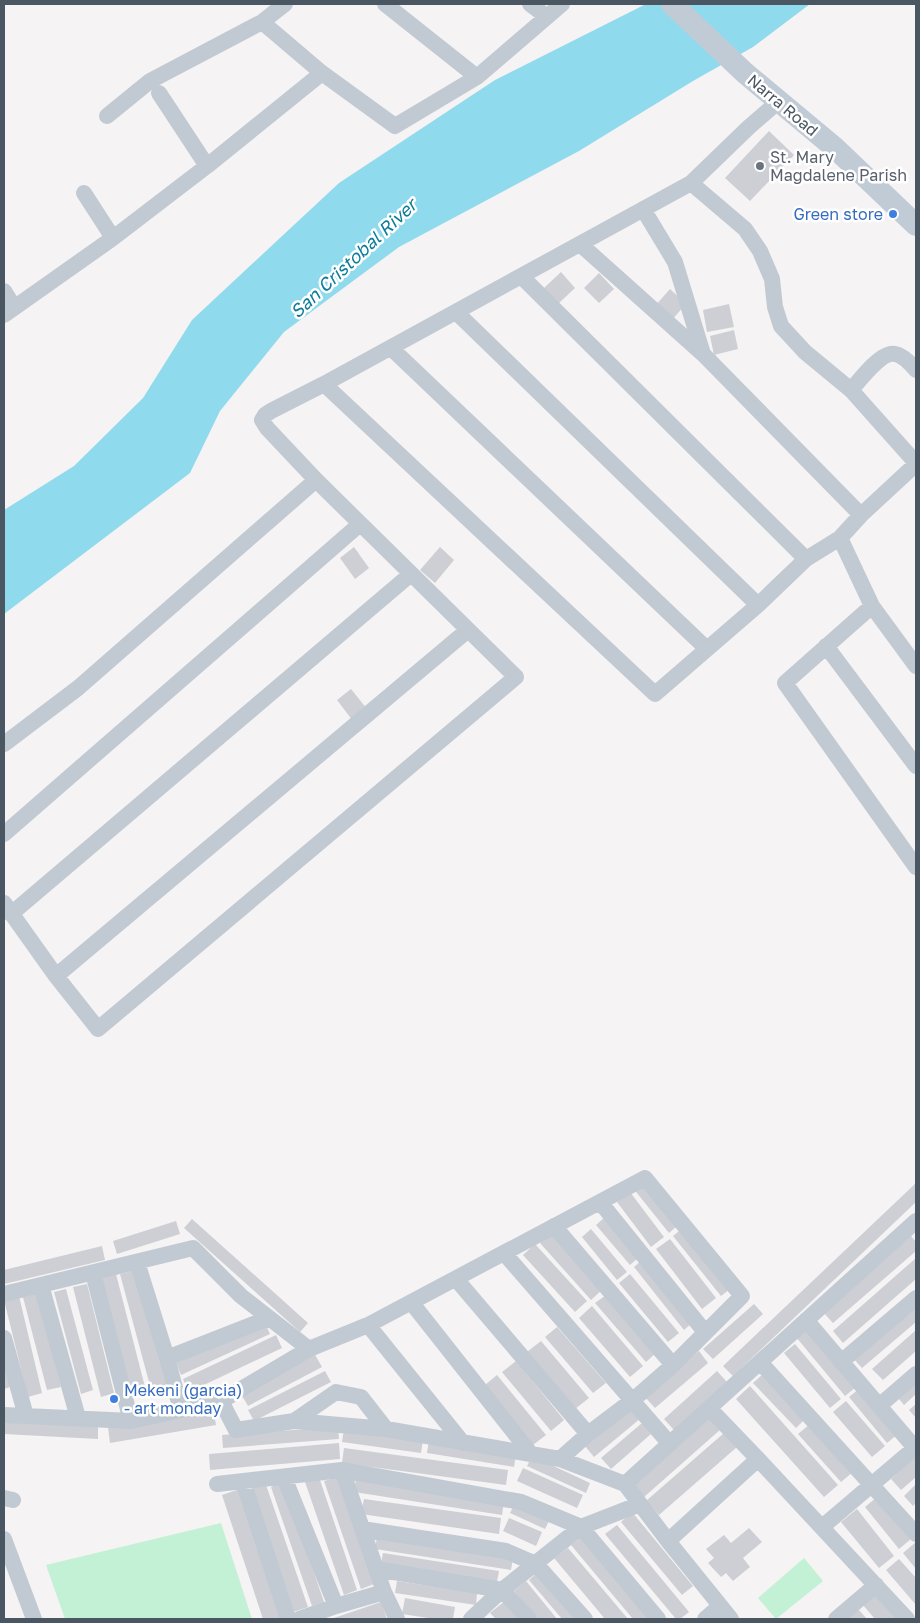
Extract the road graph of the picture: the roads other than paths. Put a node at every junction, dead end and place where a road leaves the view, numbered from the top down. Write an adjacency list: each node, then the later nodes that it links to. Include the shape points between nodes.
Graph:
1 (285, 4): 7 (street)
2 (385, 4): 9 (street)
3 (530, 4): 6 (street)
4 (562, 4): 6 (street)
5 (672, 4): 11 (main road, Narra Road, via 744,73)
6 (547, 17): 9 (street)
7 (262, 22): 8 (street); 12 (street, via 150,81)
8 (322, 73): 9 (street, via 395,126); 13 (street)
9 (477, 77)
10 (159, 93): 13 (street)
11 (779, 101): 14 (street); 17 (main road, Narra Road)
12 (107, 116)
13 (207, 166): 18 (street)
14 (691, 182): 16 (street); 28 (street, via 745,230 760,251 772,279 781,326 805,352)
15 (84, 193): 18 (street)
16 (643, 209): 19 (street); 25 (street, via 675,262)
17 (916, 225)
18 (113, 238): 22 (street)
19 (580, 244): 20 (street); 25 (street)
20 (521, 276): 23 (street); 34 (street)
21 (4, 292): 22 (street)
22 (9, 311)
23 (456, 312): 24 (street); 36 (street)
24 (390, 348): 27 (street); 40 (street)
25 (703, 354): 31 (street)
26 (916, 370): 28 (street, via 909,362 890,354 877,362)
27 (324, 384): 30 (street, via 270,411 262,420); 40 (street, via 655,694)
28 (851, 390): 29 (street)
29 (916, 464): 31 (street)
30 (316, 480): 32 (street); 42 (street, via 78,688)
31 (861, 515): 33 (street)
32 (360, 524): 35 (street); 44 (street)
33 (840, 538): 34 (street); 37 (street)
34 (806, 559): 36 (street)
35 (411, 574): 38 (street); 46 (street)
36 (758, 605): 40 (street)
37 (872, 606): 39 (street); 41 (street)
38 (468, 630): 47 (street); 47 (street, via 516,678 144,991 98,1029)
39 (826, 646): 43 (street); 45 (street, via 785,683)
40 (707, 649)
41 (916, 666)
42 (4, 744)
43 (916, 766)
44 (4, 834)
45 (916, 867)
46 (7, 909): 47 (street)
47 (56, 976)
48 (600, 1202): 49 (street); 62 (street); 62 (street, via 645,1178 742,1296)
49 (554, 1226): 51 (street); 68 (street)
50 (914, 1226): 60 (street)
51 (504, 1253): 54 (street); 70 (street)
52 (137, 1262): 53 (street); 59 (street, via 193,1248 241,1296); 65 (street)
53 (93, 1272): 55 (street); 78 (street)
54 (456, 1279): 58 (street); 81 (street)
55 (41, 1285): 56 (street); 77 (street)
56 (4, 1294)
57 (916, 1298): 67 (street)
58 (411, 1302): 61 (street); 85 (street)
59 (269, 1318): 64 (street); 65 (street)
60 (806, 1320): 66 (street); 67 (street)
61 (368, 1325): 64 (street); 82 (street)
62 (706, 1332): 68 (street)
63 (4, 1338): 76 (street)
64 (309, 1349): 71 (street)
65 (167, 1358): 74 (street)
66 (760, 1362): 73 (street); 93 (street)
67 (841, 1362): 72 (street)
68 (672, 1365): 70 (street)
69 (916, 1374): 72 (street)
70 (633, 1400): 81 (street); 83 (street)
71 (221, 1401): 74 (street); 79 (street, via 236,1430)
72 (879, 1406): 84 (street)
73 (709, 1408): 83 (street); 87 (street)
74 (181, 1410): 78 (street)
75 (4, 1415): 76 (street)
76 (26, 1416): 77 (street)
77 (78, 1418): 78 (street)
78 (131, 1421)
79 (294, 1421): 80 (street); 80 (street, via 336,1392 361,1396)
80 (386, 1429): 82 (street)
81 (588, 1434): 86 (street)
82 (463, 1442): 85 (street)
83 (670, 1444): 92 (street)
84 (916, 1447): 93 (street)
85 (532, 1454): 86 (street)
86 (560, 1459): 92 (street)
87 (758, 1459): 96 (street); 100 (street)
88 (342, 1470): 89 (street); 95 (street, via 521,1502); 97 (street)
89 (284, 1477): 90 (street); 106 (street)
90 (243, 1481): 91 (street); 109 (street)
91 (217, 1484)
92 (625, 1484): 94 (street)
93 (872, 1485): 96 (street); 98 (street)
94 (640, 1504): 95 (street); 100 (street)
95 (582, 1527): 101 (street); 115 (street)
96 (822, 1528): 103 (street)
97 (362, 1529): 101 (street, via 506,1550); 102 (street)
98 (915, 1530)
99 (4, 1539): 108 (street)
100 (668, 1542): 107 (street)
101 (536, 1564): 104 (street); 114 (street)
102 (376, 1569): 104 (street); 105 (street)
103 (876, 1585): 118 (street); 119 (street)
104 (502, 1590): 112 (street); 113 (street)
105 (384, 1592): 106 (street); 111 (street)
106 (336, 1606): 110 (street)
107 (720, 1606): 116 (street); 117 (street)
108 (34, 1619)
109 (288, 1619)
110 (299, 1619)
111 (396, 1619)
112 (471, 1619)
113 (529, 1619)
114 (586, 1619)
115 (658, 1619)
116 (705, 1619)
117 (731, 1619)
118 (836, 1619)
119 (907, 1619)

